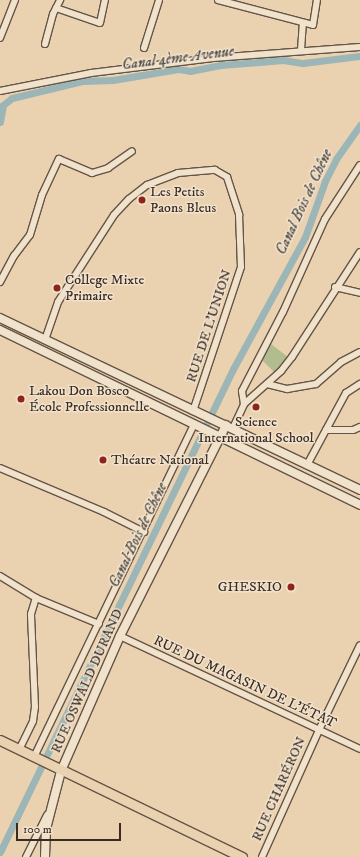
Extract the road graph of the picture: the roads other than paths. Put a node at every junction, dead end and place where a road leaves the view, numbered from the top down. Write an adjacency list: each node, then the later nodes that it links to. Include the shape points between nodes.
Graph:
1 (15, 0): 9 (street)
2 (60, 0): 7 (street)
3 (105, 0): 7 (street, via 100,23)
4 (159, 0): 12 (street)
5 (218, 0): 8 (street)
6 (317, 0): 8 (street, via 313,25)
7 (56, 8): 10 (street)
8 (303, 24): 13 (street)
9 (0, 38)
10 (45, 44)
11 (360, 47): 13 (street)
12 (144, 48)
13 (301, 50): 14 (street, via 91,73)
14 (0, 91)
15 (132, 151): 18 (street, via 108,168 92,173 58,159 42,195 30,235 14,256)
16 (360, 166): 27 (street, via 344,194 329,212 283,312 242,391)
17 (359, 254): 19 (street)
18 (0, 282)
19 (335, 287): 20 (street); 25 (street, via 292,357)
20 (360, 293)
21 (0, 318): 23 (main road)
22 (0, 330): 30 (main road)
23 (45, 340): 28 (main road); 28 (street, RUE DE L'UNION, via 58,302 114,215 129,199 147,185 178,172 215,170 227,177 239,215 241,267)
24 (360, 352): 25 (street, via 341,362 316,384 288,389)
25 (267, 384): 27 (street)
26 (360, 384): 32 (street, via 346,393)
27 (244, 404): 29 (street)
28 (193, 411): 29 (main road)
29 (227, 426): 33 (main road, RUE OSWALD DURAND); 34 (main road)
30 (196, 427): 33 (main road); 38 (street)
31 (360, 427): 32 (street, via 353,430)
32 (326, 430): 34 (street)
33 (220, 437): 37 (main road); 42 (main road, RUE OSWALD DURAND)
34 (307, 464): 36 (main road)
35 (0, 468): 38 (street, via 104,512)
36 (360, 490)
37 (360, 504)
38 (144, 532): 41 (street)
39 (0, 576): 40 (street)
40 (36, 598): 41 (street); 47 (street, via 31,614 35,707 33,721)
41 (99, 624): 48 (street)
42 (120, 636): 44 (street, RUE DU MAGASIN DE L'ÉTAT); 49 (main road, RUE OSWALD DURAND)
43 (360, 645): 44 (street, RUE CHARÉRON)
44 (318, 730): 46 (street, RUE DU MAGASIN DE L'ÉTAT); 54 (street, RUE CHARÉRON)
45 (0, 740): 47 (main road)
46 (360, 749)
47 (19, 750): 48 (main road)
48 (35, 757): 49 (main road)
49 (58, 769): 50 (main road, RUE OSWALD DURAND); 53 (main road)
50 (51, 807): 51 (street); 52 (main road, RUE OSWALD DURAND, via 46,829)
51 (26, 857)
52 (45, 857)
53 (242, 857)
54 (262, 857)

